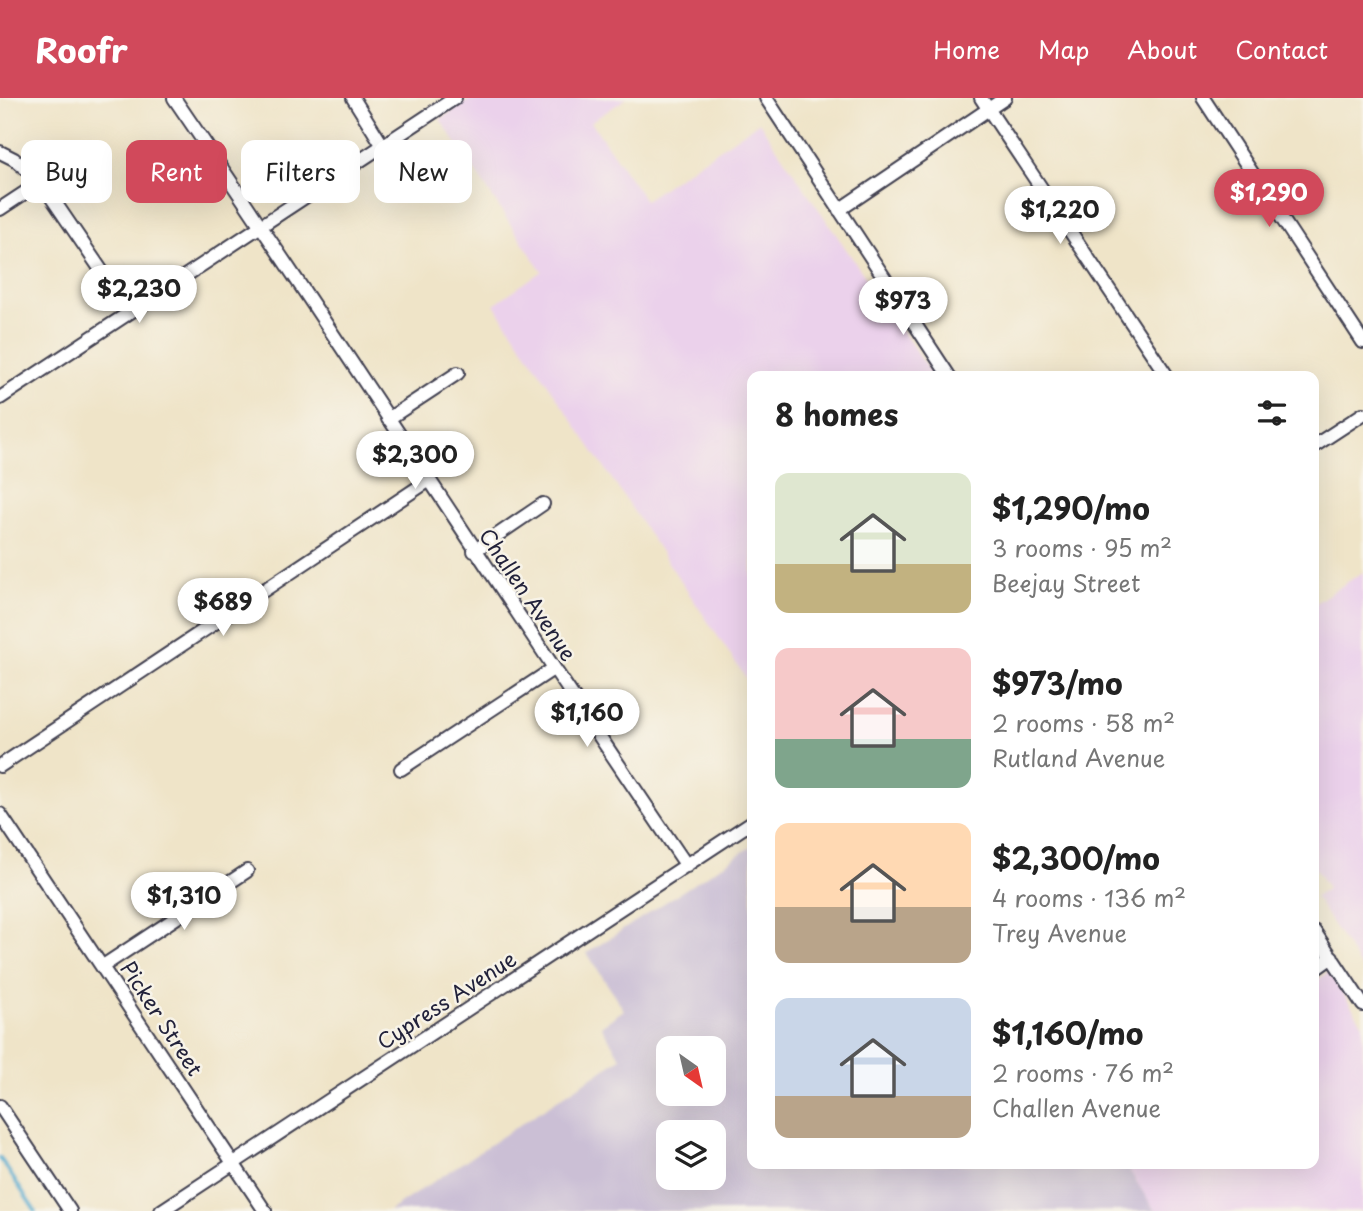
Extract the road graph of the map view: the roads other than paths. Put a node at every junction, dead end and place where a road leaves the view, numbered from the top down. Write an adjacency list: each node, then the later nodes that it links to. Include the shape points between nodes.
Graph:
1 (174, 98): 18 (street, Challen Avenue)
2 (353, 98): 9 (street)
3 (455, 98): 10 (street)
4 (766, 98): 17 (street)
5 (981, 98): 8 (street)
6 (1005, 98): 8 (street)
7 (1203, 98): 20 (street)
8 (988, 110): 17 (street); 22 (street)
9 (379, 140)
10 (392, 140)
11 (0, 152): 13 (street)
12 (374, 152): 18 (street)
13 (21, 166)
14 (21, 195): 16 (street)
15 (55, 203): 19 (street)
16 (0, 209)
17 (839, 210): 21 (street)
18 (262, 226): 19 (street); 26 (street, Challen Avenue)
19 (129, 312): 24 (street)
20 (1363, 342)
21 (946, 371)
22 (1164, 371)
23 (458, 373): 26 (street)
24 (0, 397)
25 (1363, 414): 27 (street)
26 (388, 419): 28 (street, Challen Avenue)
27 (1319, 443)
28 (428, 481): 30 (street, Challen Avenue); 32 (street)
29 (543, 504): 30 (street)
30 (474, 551): 31 (street, Challen Avenue)
31 (553, 669): 33 (street); 36 (street, Challen Avenue)
32 (0, 766)
33 (401, 769)
34 (0, 814): 40 (street, Picker Street)
35 (747, 825): 36 (street, Cypress Avenue)
36 (687, 866): 44 (street, Cypress Avenue)
37 (247, 871): 40 (street)
38 (1319, 938): 39 (street)
39 (1332, 957): 41 (street); 42 (street)
40 (103, 966): 44 (street, Picker Street)
41 (1319, 966)
42 (1363, 1005)
43 (0, 1106): 45 (street)
44 (234, 1164): 46 (street, Cypress Avenue); 47 (street, Picker Street)
45 (70, 1211)
46 (161, 1211)
47 (265, 1211)

